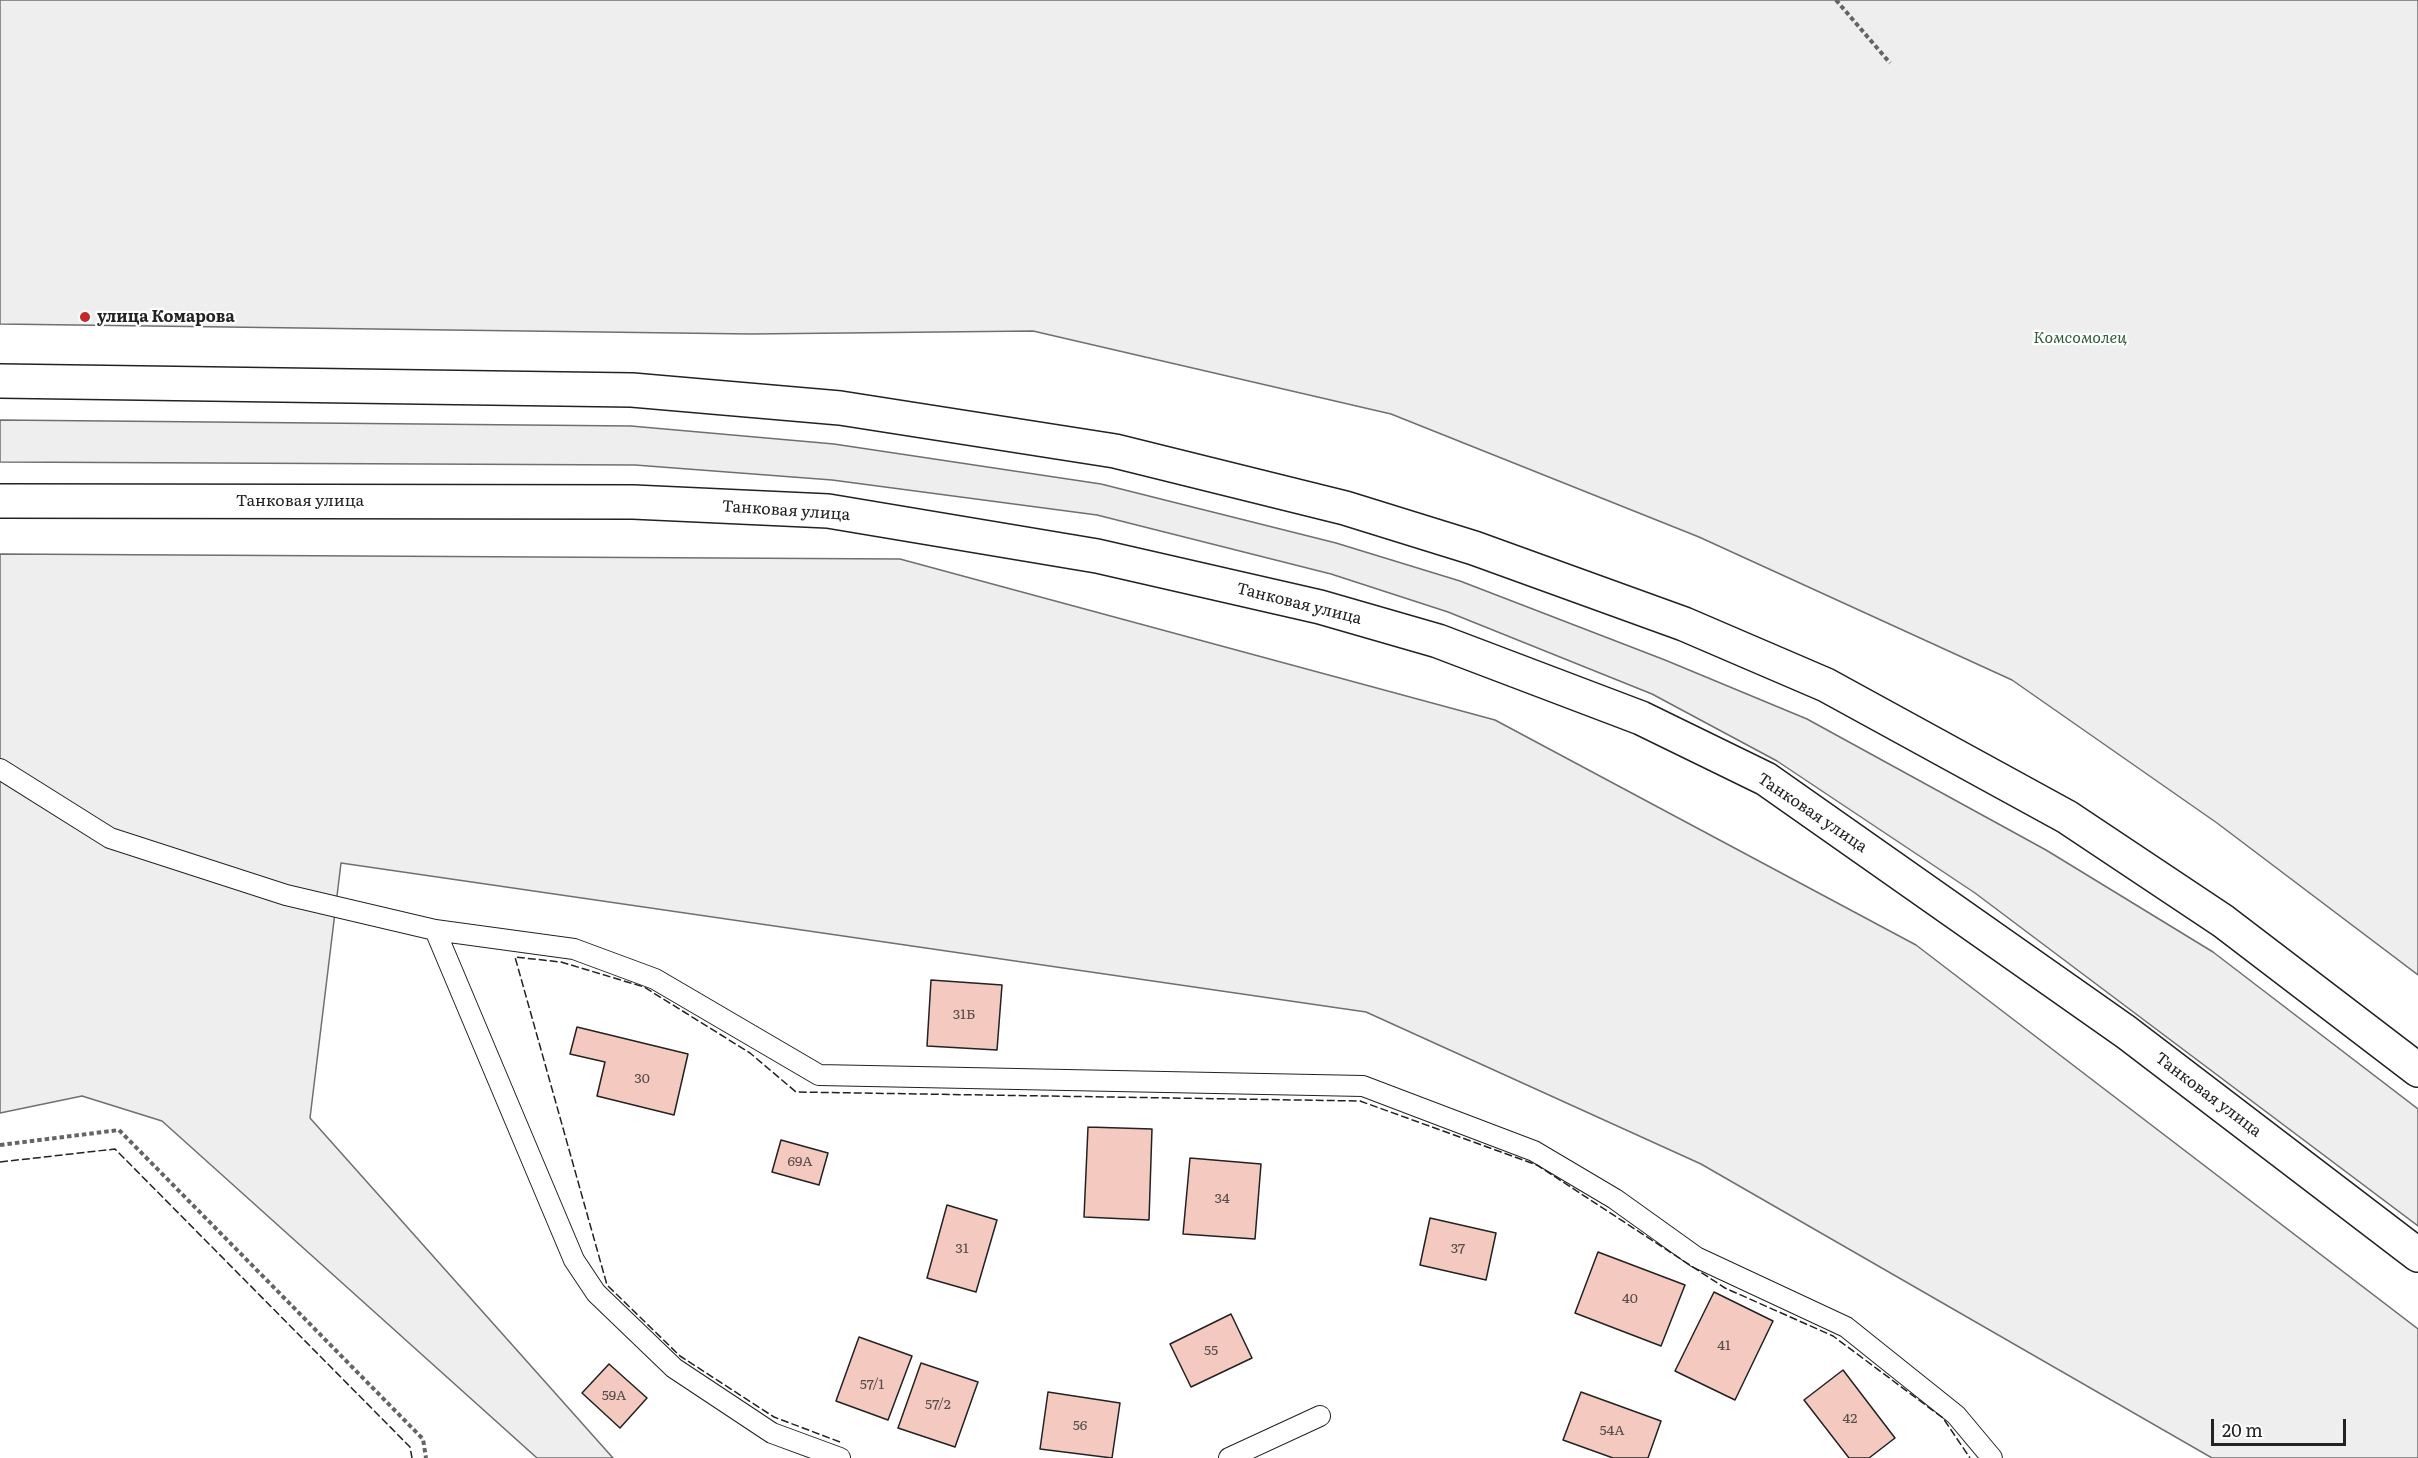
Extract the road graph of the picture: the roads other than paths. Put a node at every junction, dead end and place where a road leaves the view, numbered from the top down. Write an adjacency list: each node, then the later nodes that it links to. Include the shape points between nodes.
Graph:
1 (0, 381): 5 (main road, via 632,390 840,408 1115,451 1345,508 1474,548 1673,620 1826,685 2067,817 2223,921)
2 (0, 501): 6 (main road, Танковая улица, via 633,502 828,511 1097,556 1320,607 1438,641 1641,718 1766,779 2126,1032)
3 (0, 769): 4 (lane, via 110,838 286,895)
4 (435, 930): 8 (lane, via 574,1260 596,1293 674,1368 772,1433); 10 (lane, via 574,949 655,979 819,1075 1363,1086 1534,1151 1615,1198 1696,1257 1846,1327 1956,1415)
5 (2418, 1070)
6 (2418, 1255)
7 (1320, 1416): 9 (lane)
8 (840, 1458)
9 (1229, 1458)
10 (1992, 1458)

